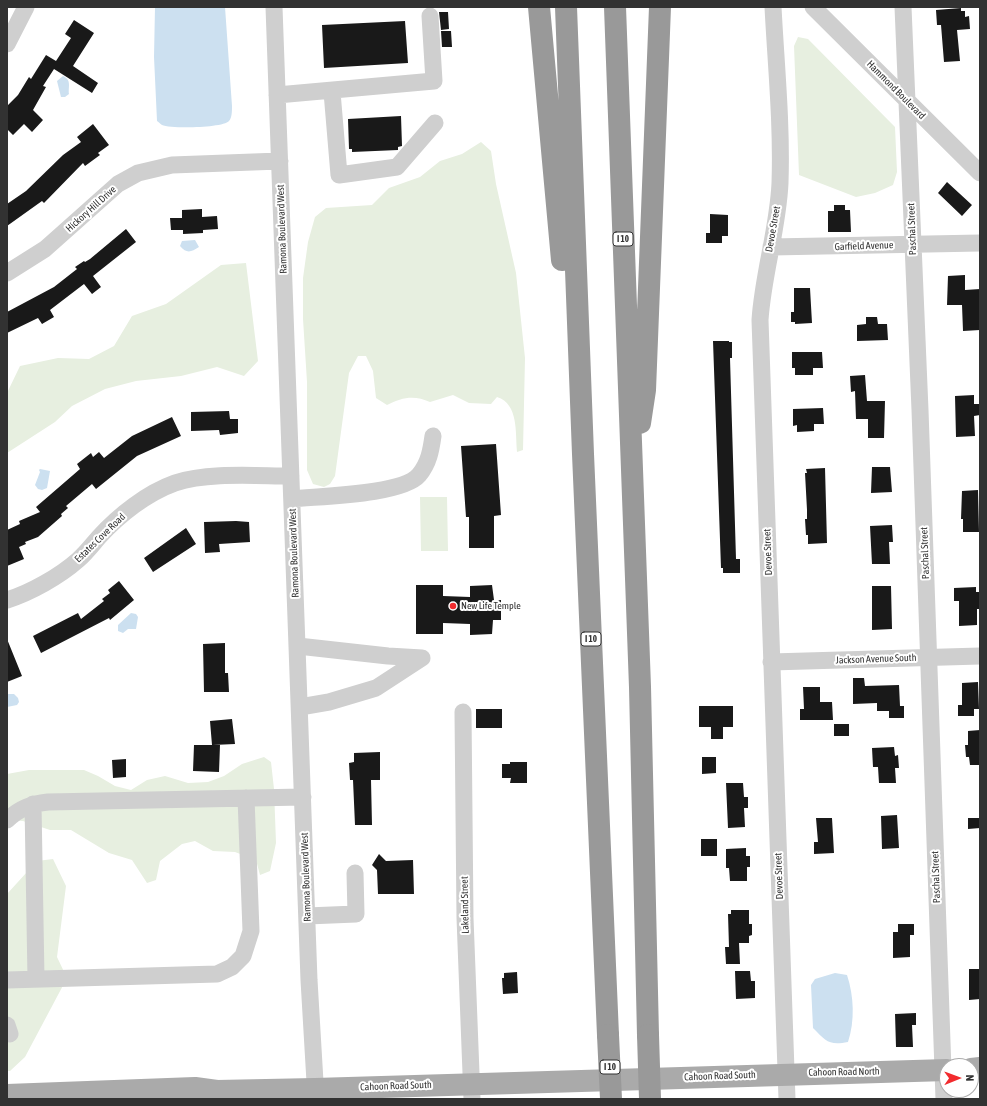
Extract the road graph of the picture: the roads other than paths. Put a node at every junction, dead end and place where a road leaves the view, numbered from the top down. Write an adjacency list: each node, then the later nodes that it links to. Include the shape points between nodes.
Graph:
1 (26, 7): 11 (street)
2 (274, 7): 13 (street, Ramona Boulevard West)
3 (539, 7): 23 (highway)
4 (566, 7): 23 (highway, I 10)
5 (615, 7): 24 (highway, I 10)
6 (660, 7): 24 (highway, via 645,390)
7 (773, 7): 20 (street, Devoe Street, via 780,182 777,223)
8 (813, 7): 14 (street, Hammond Boulevard)
9 (903, 7): 14 (street, Paschal Street)
10 (430, 16): 12 (street, via 434,81)
11 (7, 44)
12 (332, 92): 13 (street); 15 (street, via 339,175 398,167)
13 (277, 96): 16 (street, Ramona Boulevard West)
14 (907, 100): 17 (street, Hammond Boulevard); 19 (street, Paschal Street)
15 (435, 124)
16 (280, 161): 21 (street, Hickory Hill Drive, via 172,165 138,173 118,184 45,249); 25 (street, Ramona Boulevard West)
17 (980, 173)
18 (980, 242): 19 (street, Garfield Avenue)
19 (913, 244): 20 (street, Garfield Avenue); 30 (street, Paschal Street)
20 (771, 247): 31 (street, Devoe Street, via 760,320)
21 (7, 273)
22 (433, 436): 26 (street, via 430,458 418,476 402,486 369,492)
23 (583, 454): 51 (highway, I 10, bridge)
24 (632, 472): 52 (highway, I 10, bridge)
25 (290, 476): 26 (street, Ramona Boulevard West); 27 (street, Estates Cove Road, via 197,478 164,488 113,523 79,560 20,596)
26 (292, 499): 28 (street, Ramona Boulevard West)
27 (7, 600)
28 (298, 646): 32 (street, Ramona Boulevard West); 32 (street, via 422,658 376,688 329,702)
29 (980, 656): 30 (street, Jackson Avenue South)
30 (928, 658): 31 (street, Jackson Avenue South); 42 (street, Paschal Street)
31 (771, 662): 44 (street, Devoe Street)
32 (300, 707): 34 (street, Ramona Boulevard West)
33 (463, 712): 45 (street, Lakeland Street, via 464,918)
34 (303, 797): 35 (street); 39 (street, Ramona Boulevard West)
35 (246, 798): 36 (street); 40 (street, via 251,931 243,956 232,967 217,974)
36 (33, 804): 37 (street, via 15,812); 40 (street)
37 (7, 820)
38 (355, 873): 39 (street, via 356,914)
39 (307, 916): 47 (street, Ramona Boulevard West)
40 (36, 979): 41 (street)
41 (7, 980)
42 (945, 1058)
43 (939, 1070): 44 (main road, Cahoon Road North)
44 (786, 1073): 45 (main road, Cahoon Road South); 53 (street, Devoe Street)
45 (471, 1091): 46 (main road, Cahoon Road South)
46 (402, 1093): 47 (main road, Cahoon Road South)
47 (315, 1094): 50 (main road, Cahoon Road South, via 195,1088)
48 (7, 1095): 49 (main road, Cahoon Road South)
49 (116, 1095): 50 (main road, Cahoon Road South)
50 (140, 1095)
51 (611, 1099)
52 (650, 1099)
53 (787, 1099)

